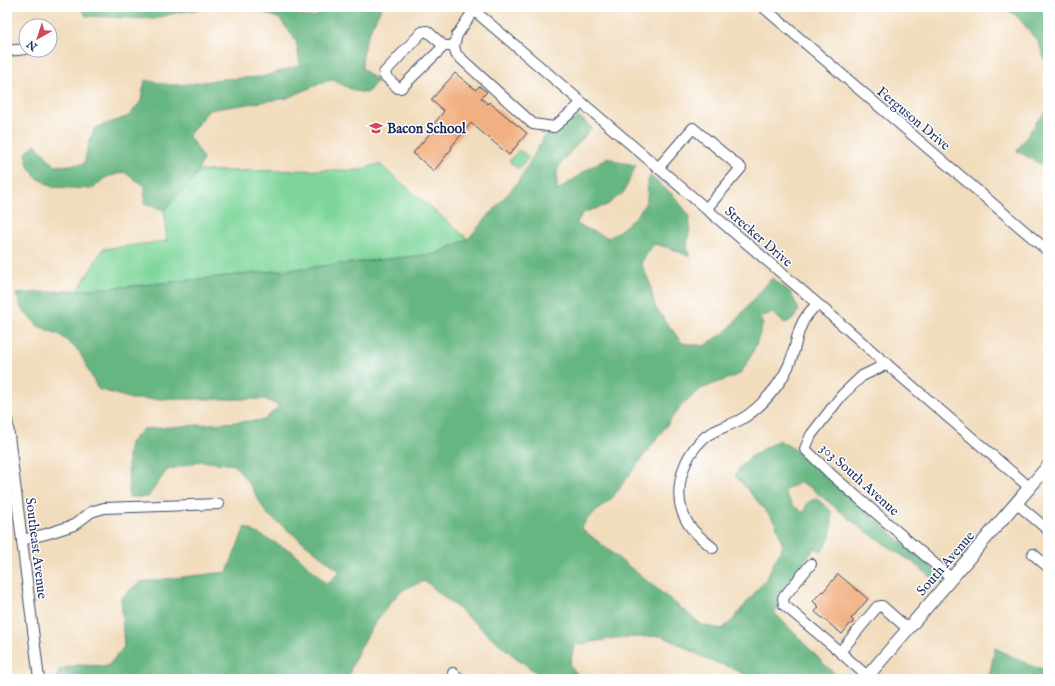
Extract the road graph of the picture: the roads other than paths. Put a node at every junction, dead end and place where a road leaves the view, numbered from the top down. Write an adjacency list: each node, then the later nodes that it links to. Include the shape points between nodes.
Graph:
1 (763, 7): 9 (street, Ferguson Drive)
2 (473, 8): 3 (street); 6 (street, Strecker Drive)
3 (449, 46): 3 (street, via 401,88 384,75 422,32 427,31); 6 (street, via 533,124 554,127)
4 (18, 50): 5 (street)
5 (7, 51)
6 (582, 103): 7 (street, Strecker Drive)
7 (658, 168): 8 (street, Strecker Drive); 8 (street, via 693,128 741,168)
8 (706, 209): 10 (street, Strecker Drive)
9 (1048, 251)
10 (817, 304): 11 (street, Strecker Drive); 19 (street, via 803,322 784,375 771,393 753,411 705,438 691,453 683,468 680,495 685,516 690,526)
11 (887, 364): 14 (street, Strecker Drive); 23 (street, 303 South Avenue, via 862,376 842,395 811,435 805,449)
12 (7, 420): 18 (street, Southeast Avenue)
13 (1048, 466): 14 (main road, South Avenue)
14 (1029, 487): 15 (main road, South Avenue)
15 (1016, 503): 17 (street); 23 (main road, South Avenue)
16 (219, 504): 18 (street, via 104,508 92,512 74,525)
17 (1048, 530)
18 (22, 540): 27 (street, Southeast Avenue)
19 (713, 548)
20 (1033, 554): 22 (street)
21 (811, 564): 25 (street, via 783,598 784,604)
22 (1048, 567)
23 (951, 578): 24 (main road, South Avenue)
24 (908, 629): 25 (street, via 882,606 876,607); 26 (main road, South Avenue)
25 (840, 652): 26 (street)
26 (866, 677)
27 (39, 679)

